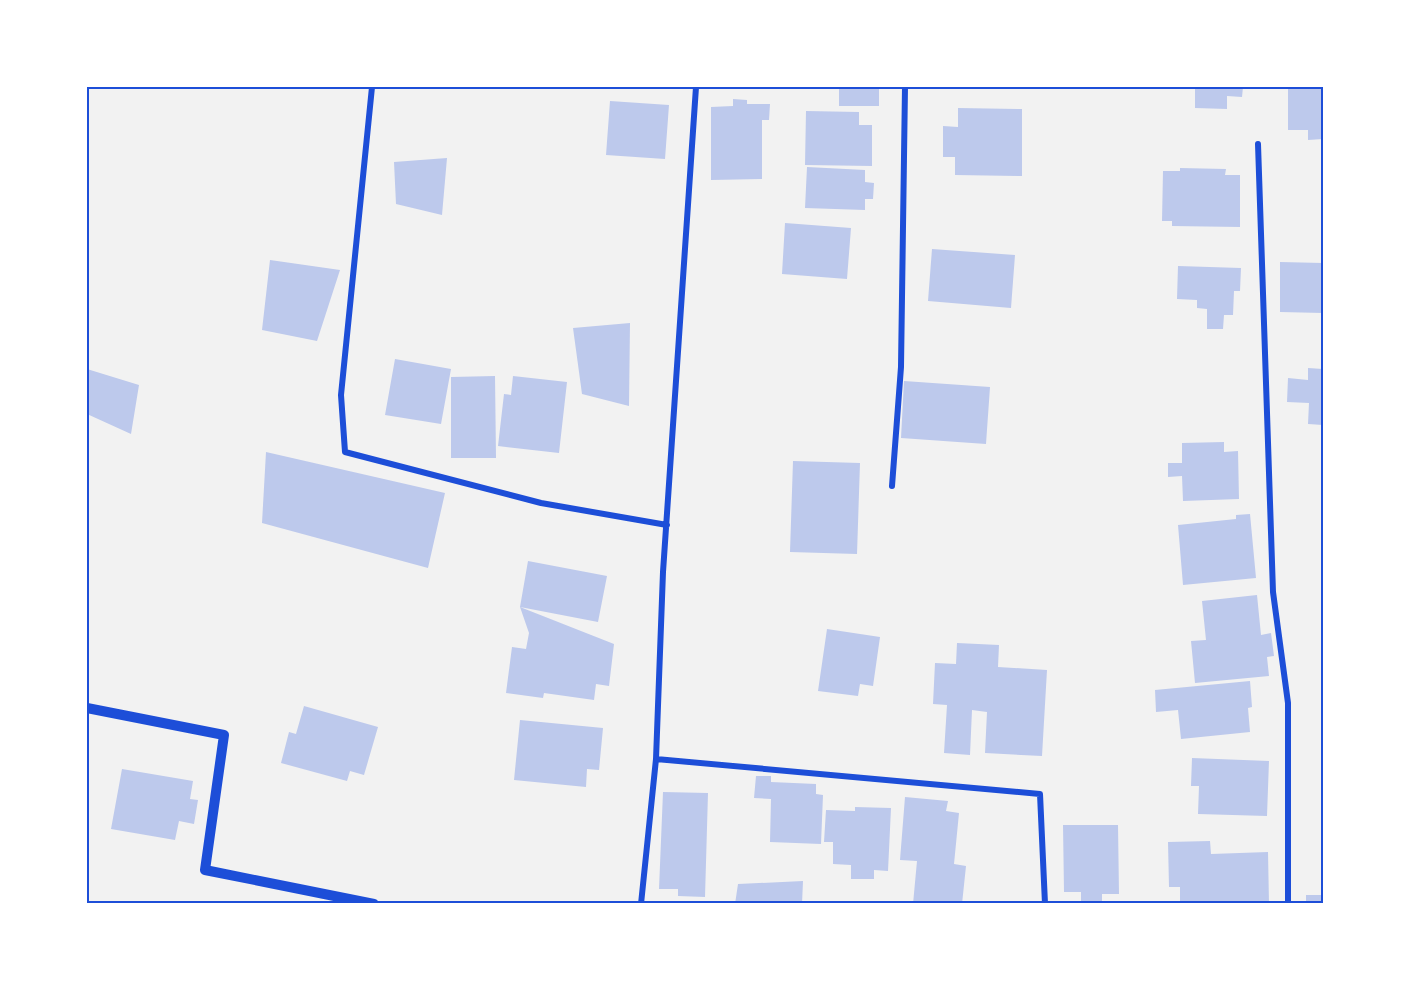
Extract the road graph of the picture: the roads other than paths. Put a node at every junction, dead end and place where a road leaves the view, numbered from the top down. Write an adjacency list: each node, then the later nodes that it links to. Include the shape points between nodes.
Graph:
1 (372, 87): 6 (street, via 341,395 345,452 541,503)
2 (696, 87): 6 (street)
3 (904, 87): 5 (street, via 901,367)
4 (1258, 144): 12 (street, via 1274,592 1288,703)
5 (892, 486)
6 (666, 525): 8 (street)
7 (87, 708): 9 (street, via 224,735 206,870)
8 (656, 759): 10 (street); 11 (street, via 1040,794)
9 (374, 904)
10 (640, 904)
11 (1045, 904)
12 (1288, 904)

